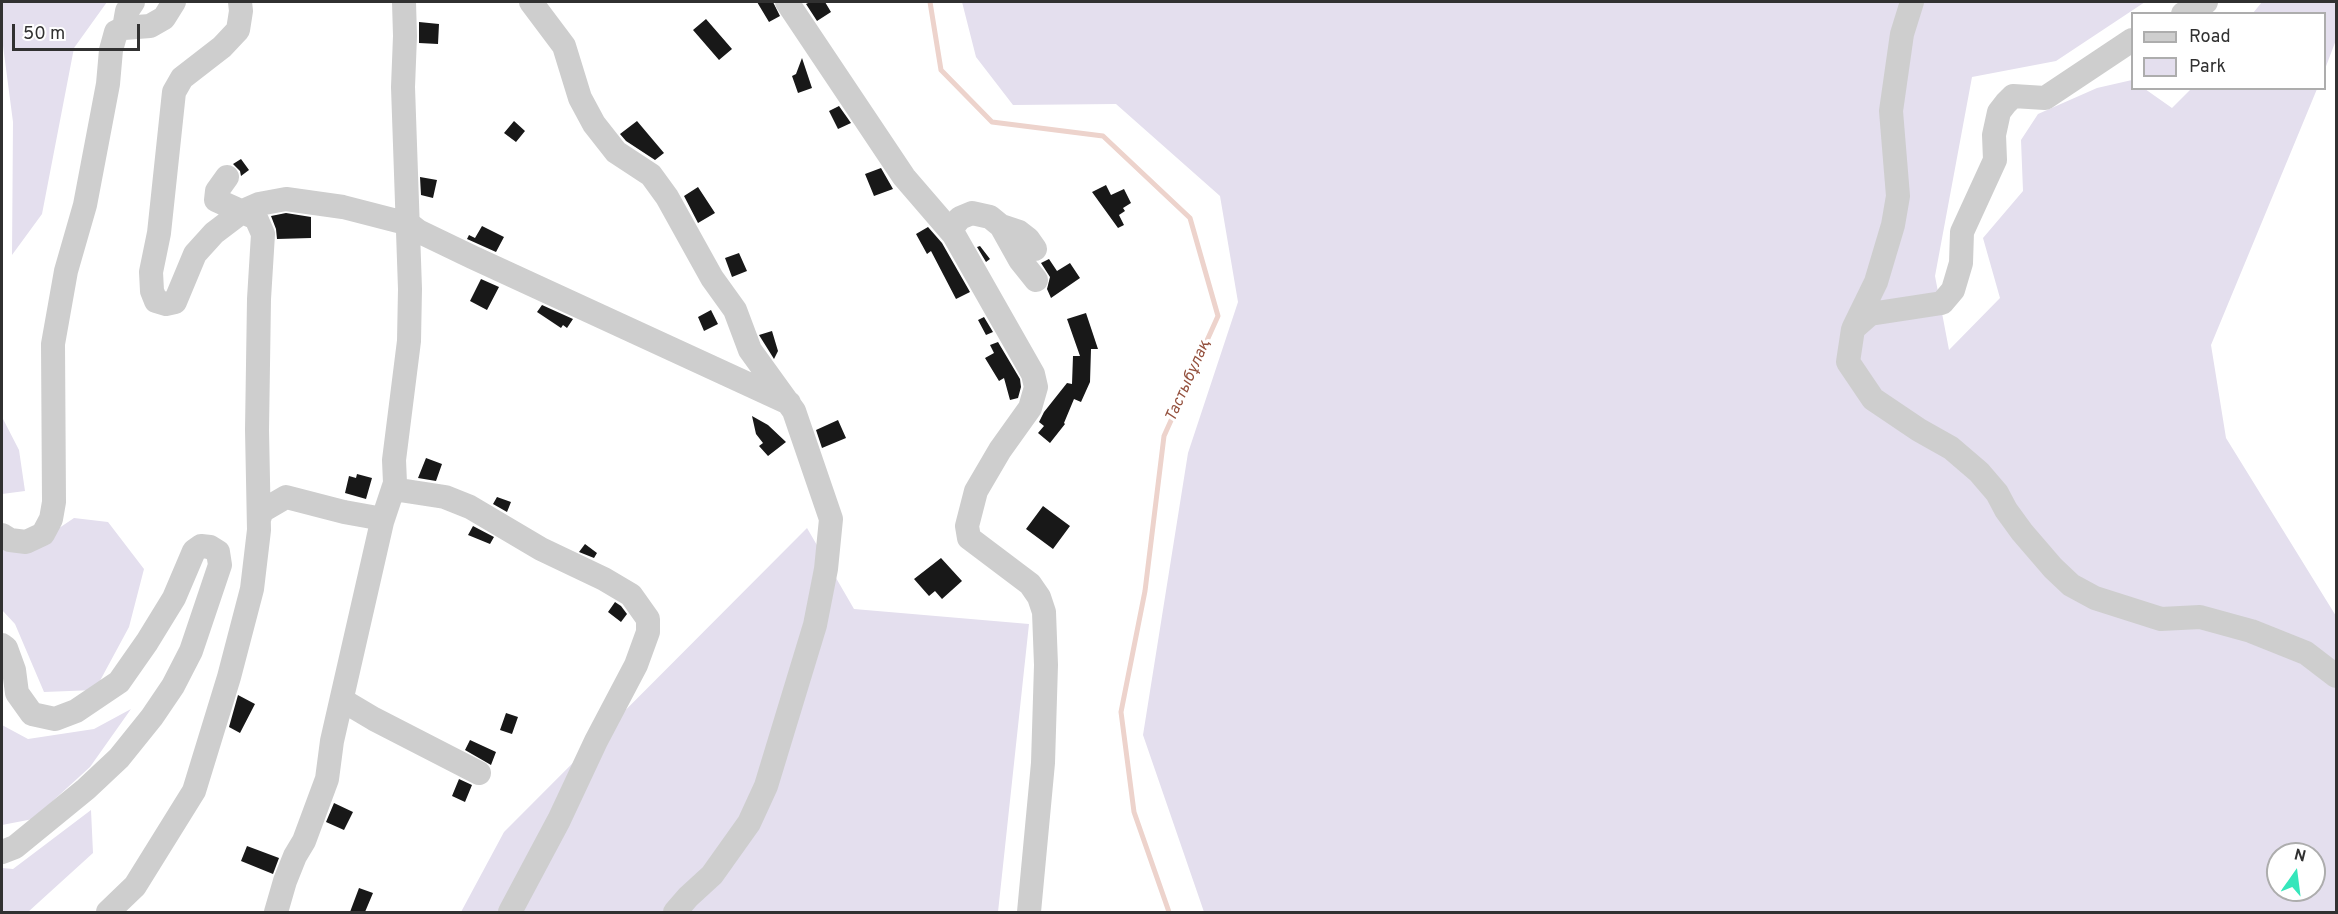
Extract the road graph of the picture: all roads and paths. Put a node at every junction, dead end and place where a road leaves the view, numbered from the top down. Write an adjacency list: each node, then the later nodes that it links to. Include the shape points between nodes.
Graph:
1 (174, 2): 9 (street, via 164,18 150,26)
2 (240, 2): 12 (street, via 238,30 182,78 174,92 152,272 156,301 175,302 195,254)
3 (404, 2): 13 (street)
4 (531, 2): 19 (street, via 564,46 580,98 594,124 616,152 651,175 667,197 712,278 735,310 750,350)
5 (787, 2): 15 (street, via 904,177)
6 (1912, 2): 18 (street, via 1902,34 1891,111 1898,196 1893,225 1876,282)
7 (2206, 2): 8 (street)
8 (2187, 12)
9 (125, 18): 25 (street, via 111,50 85,205 66,271 53,344 51,519 43,534 26,542)
10 (2131, 41): 18 (street, via 2045,98 2013,96 2006,103 1999,112 1994,135 1995,160 1962,232 1961,263 1953,290 1942,303 1870,314)
11 (227, 177): 12 (street, via 216,200)
12 (243, 211): 13 (street, via 286,198); 20 (street, via 256,218 263,234)
13 (409, 224): 19 (street); 21 (street, via 410,341)
14 (1001, 226): 15 (street, via 990,217 972,213 960,218); 16 (street, via 1019,232); 17 (street)
15 (950, 230): 35 (street, via 1026,359 1036,387 1030,408 976,492 967,525 969,538 1030,584 1044,612 1043,763)
16 (1035, 249)
17 (1036, 280)
18 (1853, 329): 27 (street, via 1848,362 1873,399 1951,448 1979,472 2022,532 2071,585 2095,598 2161,619 2200,617 2251,631 2306,653)
19 (789, 404): 34 (street, via 831,519 815,625 766,786 749,823 712,875)
20 (259, 463): 22 (street, via 262,473); 23 (street)
21 (393, 489): 24 (street); 33 (street, via 445,497 470,507 631,595 648,619 648,632 631,675)
22 (286, 497): 23 (street, via 262,511); 24 (street)
23 (259, 519): 31 (street, via 252,589 194,791 135,886)
24 (383, 519): 28 (street)
25 (2, 535)
26 (2, 645): 30 (street, via 14,670 16,693 32,714 55,719 76,711 119,682 169,607 194,551 201,546 218,552 220,565 191,651 152,717 119,758 86,789 15,847)
27 (2337, 676)
28 (342, 700): 29 (street); 32 (street, via 327,779 304,841 291,864)
29 (479, 773)
30 (2, 852)
31 (108, 912)
32 (276, 912)
33 (510, 912)
34 (675, 912)
35 (1029, 912)

